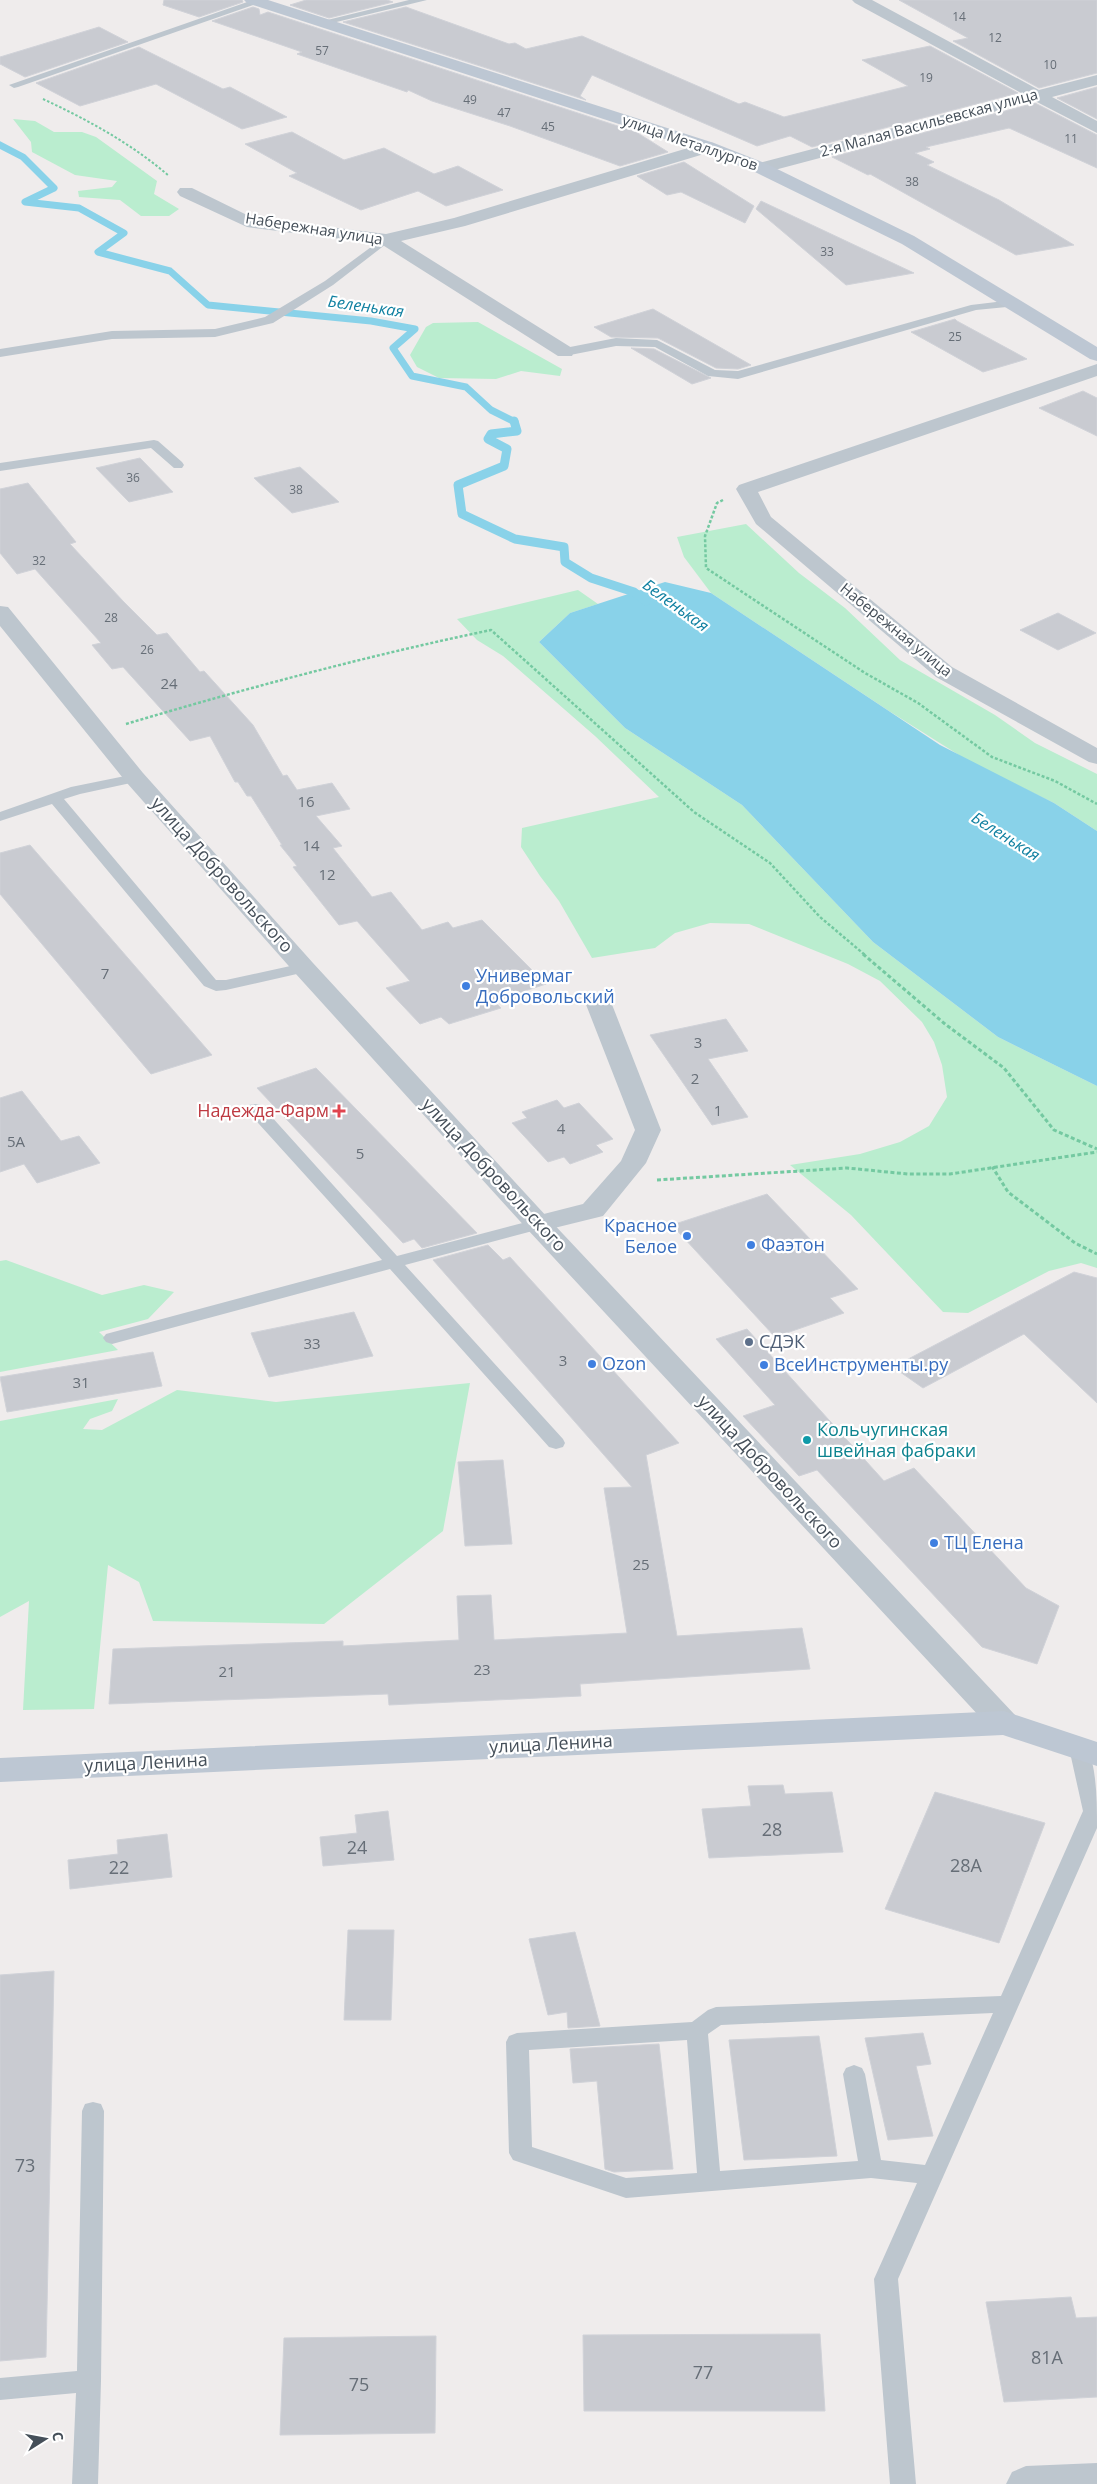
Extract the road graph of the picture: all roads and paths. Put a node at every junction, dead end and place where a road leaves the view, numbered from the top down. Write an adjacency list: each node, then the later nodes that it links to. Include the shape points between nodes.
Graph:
1 (422, 0): 4 (lane)
2 (860, 0): 7 (street)
3 (254, 1): 4 (main road, улица Металлургов); 6 (lane)
4 (320, 23): 9 (main road, улица Металлургов)
5 (1097, 80): 7 (street, 2-я Малая Васильевская улица)
6 (14, 85): 11 (path, via 67,110 142,153)
7 (1037, 95): 8 (street); 10 (street, 2-я Малая Васильевская улица)
8 (1097, 128)
9 (708, 147): 10 (main road, улица Металлургов); 12 (street, via 459,222)
10 (761, 168): 13 (main road, улица Металлургов, via 908,240)
11 (186, 192): 12 (street, Набережная улица, via 247,222)
12 (386, 239): 14 (street, Набережная улица); 15 (lane, via 329,283 269,320 215,333 112,335)
13 (1013, 304): 14 (lane, via 975,306 738,375 712,373 657,344 616,342); 16 (main road, улица Металлургов)
14 (565, 352)
15 (0, 353)
16 (1097, 355)
17 (1097, 370): 20 (street)
18 (178, 465): 19 (lane, via 154,444)
19 (0, 468)
20 (746, 489): 23 (street, Набережная улица, via 763,520 944,672); 26 (path, via 717,504 705,536 706,568 865,673 918,703 992,757 1055,781)
21 (0, 612): 22 (street, улица Добровольского)
22 (96, 730): 24 (street, улица Добровольского); 31 (path, via 147,719 193,702 399,649 491,630 694,812 770,863 820,917 945,1024 1004,1068 1054,1130)
23 (1097, 757)
24 (135, 778): 25 (lane); 28 (street, улица Добровольского)
25 (54, 798): 27 (lane); 28 (lane, via 210,983 226,985)
26 (1097, 804)
27 (0, 817)
28 (304, 968): 33 (street, улица Добровольского)
29 (598, 1002): 32 (street, via 648,1130 633,1163)
30 (255, 1109): 35 (lane)
31 (1097, 1149)
32 (616, 1182): 33 (street, via 592,1210); 34 (path, via 847,1168 950,1174 1097,1152 1031,1162 1021,1164 993,1168 1008,1192 1075,1243)
33 (538, 1224): 35 (lane); 38 (street, улица Добровольского)
34 (1097, 1254)
35 (393, 1263): 36 (lane); 37 (lane)
36 (112, 1338)
37 (556, 1443)
38 (1004, 1723): 39 (main road, улица Ленина); 40 (main road, улица Ленина)
39 (1088, 1751): 41 (lane)
40 (0, 1770)
41 (1096, 1812): 42 (lane)
42 (1009, 2004): 43 (lane, via 716,2016); 47 (lane)
43 (697, 2031): 48 (lane); 48 (lane, via 517,2042 521,2153 626,2188)
44 (854, 2074): 46 (lane)
45 (93, 2111): 49 (lane)
46 (870, 2169): 47 (lane); 48 (lane)
47 (933, 2175): 53 (lane, via 886,2279)
48 (709, 2181)
49 (89, 2381): 50 (lane); 52 (lane)
50 (0, 2389)
51 (1097, 2481): 54 (street)
52 (85, 2484)
53 (903, 2484)
54 (1026, 2484)

